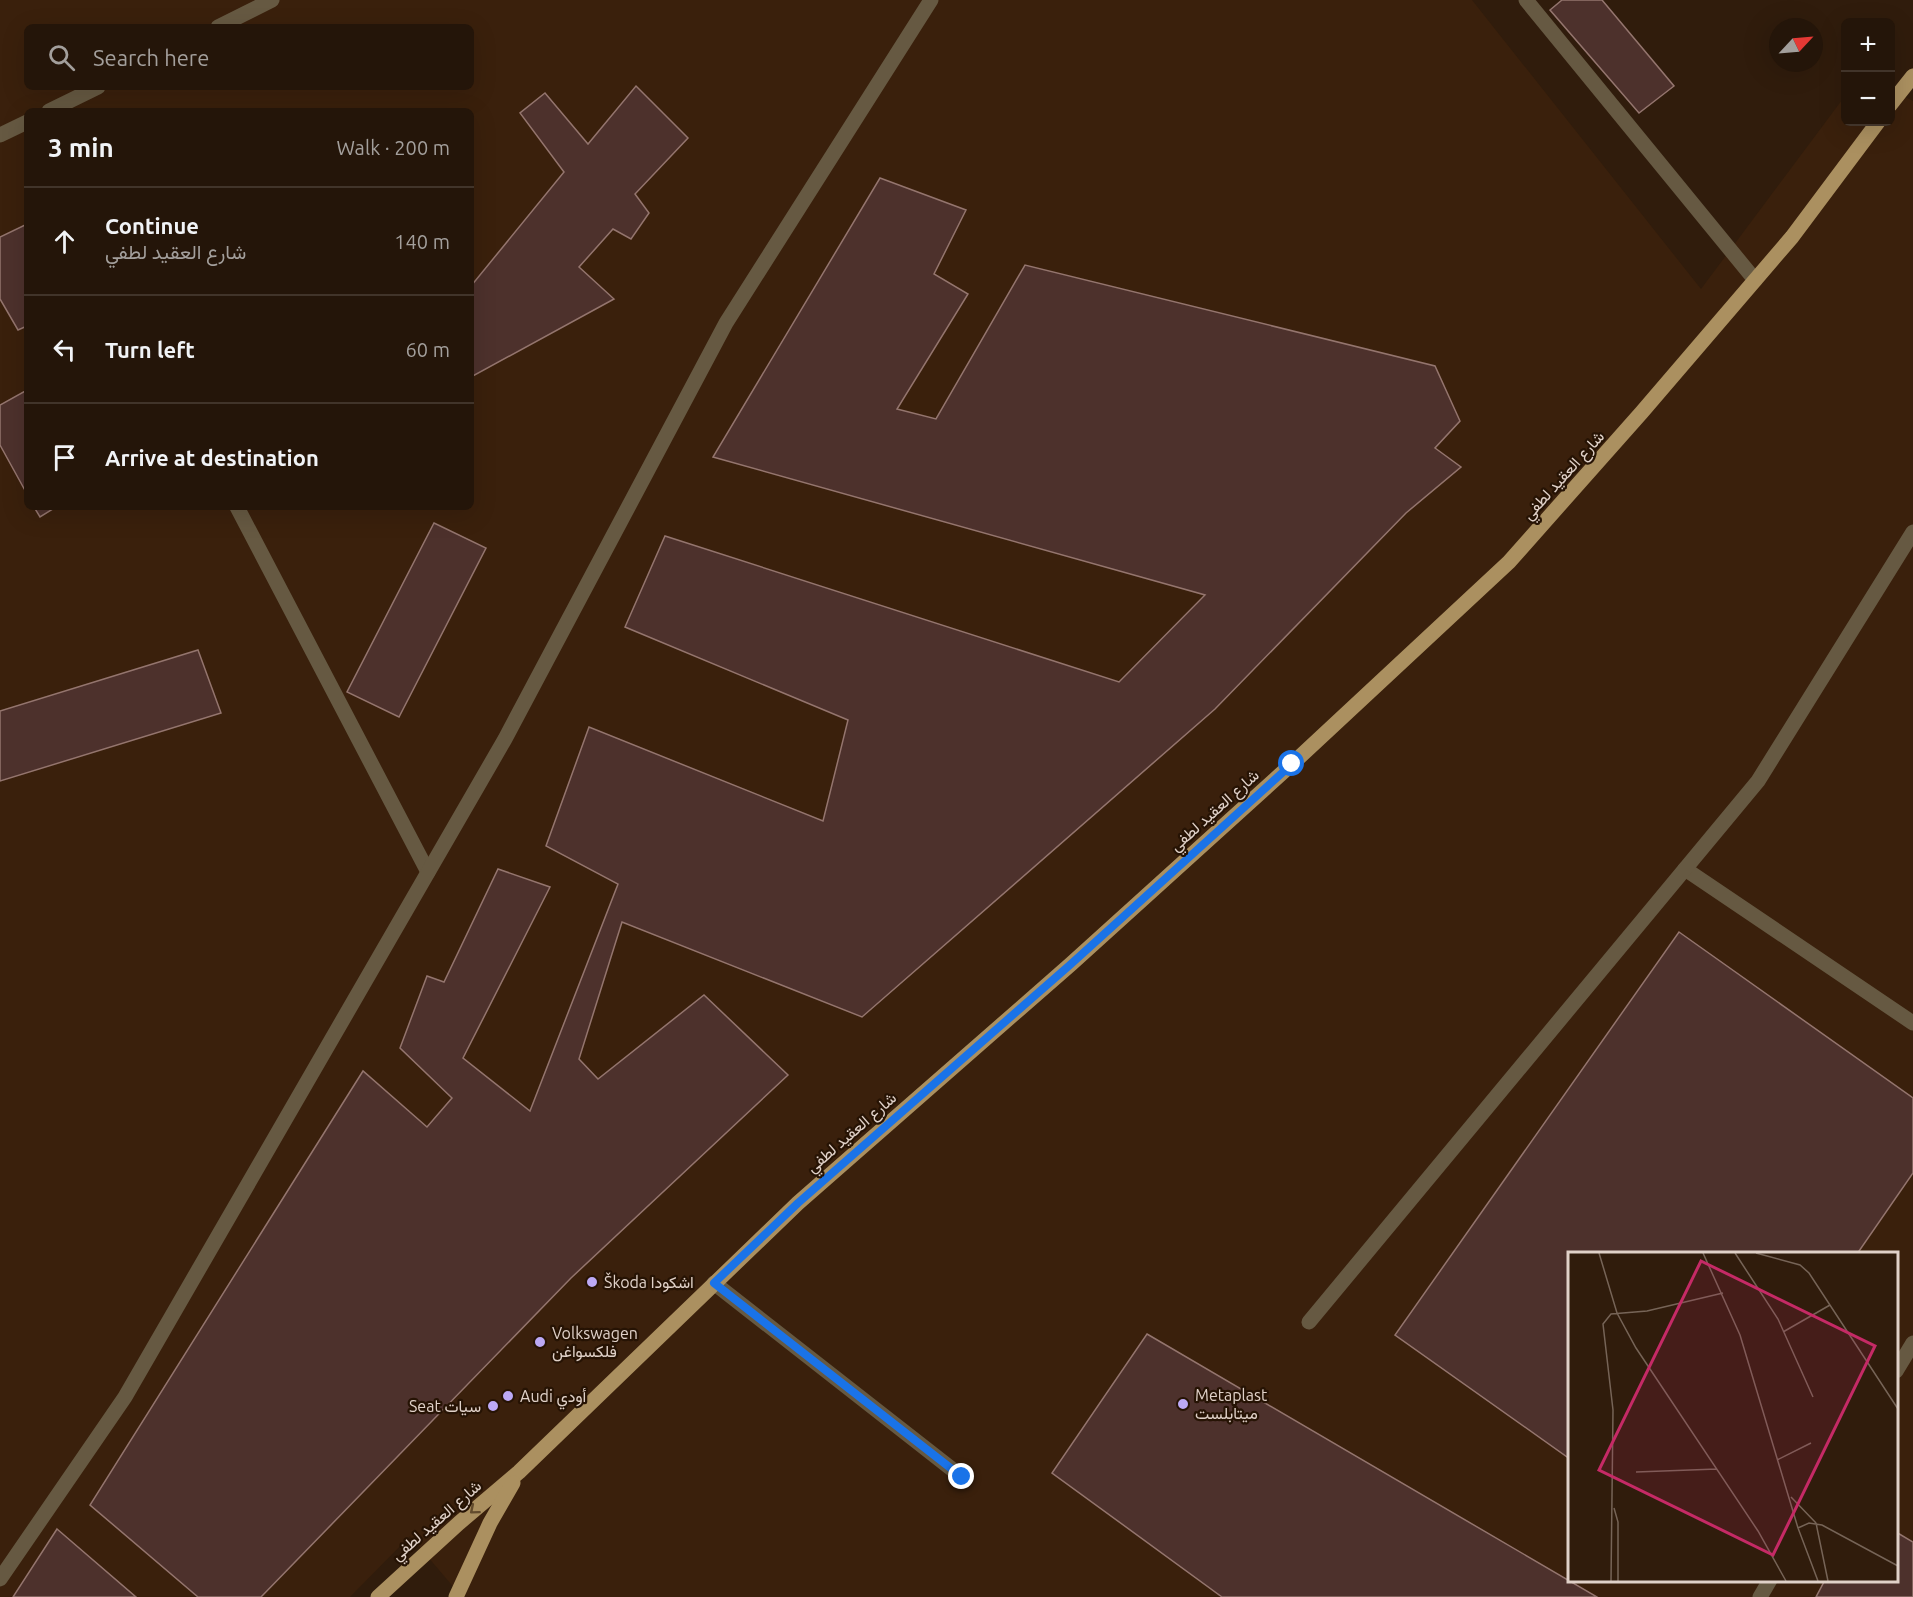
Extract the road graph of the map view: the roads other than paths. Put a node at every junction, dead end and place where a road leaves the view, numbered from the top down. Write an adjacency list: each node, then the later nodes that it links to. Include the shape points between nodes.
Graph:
1 (272, 0): 4 (street)
2 (931, 0): 16 (street, via 726,322 505,739)
3 (1526, 0): 12 (street)
4 (224, 24)
5 (1913, 76): 7 (main road)
6 (92, 90): 8 (street)
7 (1895, 99)
8 (55, 108)
9 (24, 123): 11 (street)
10 (1875, 126): 12 (main road, شارع العقيد لطفي)
11 (0, 135)
12 (1755, 280): 18 (main road, شارع العقيد لطفي, via 1509,562 1292,764 798,1203)
13 (239, 510): 16 (street)
14 (1913, 532): 15 (street, via 1758,781)
15 (1685, 869): 17 (street); 19 (street)
16 (428, 872): 24 (street, via 125,1397)
17 (1913, 1023)
18 (714, 1283): 22 (main road, شارع العقيد لطفي); 23 (street)
19 (1309, 1322)
20 (1913, 1344): 21 (street)
21 (1898, 1368)
22 (519, 1473): 26 (main road, شارع العقيد لطفي, one-way to 26); 27 (main road, شارع العقيد لطفي, via 490,1523)
23 (962, 1477)
24 (0, 1579)
25 (1769, 1582): 28 (street)
26 (378, 1597)
27 (456, 1597)
28 (1760, 1597)

